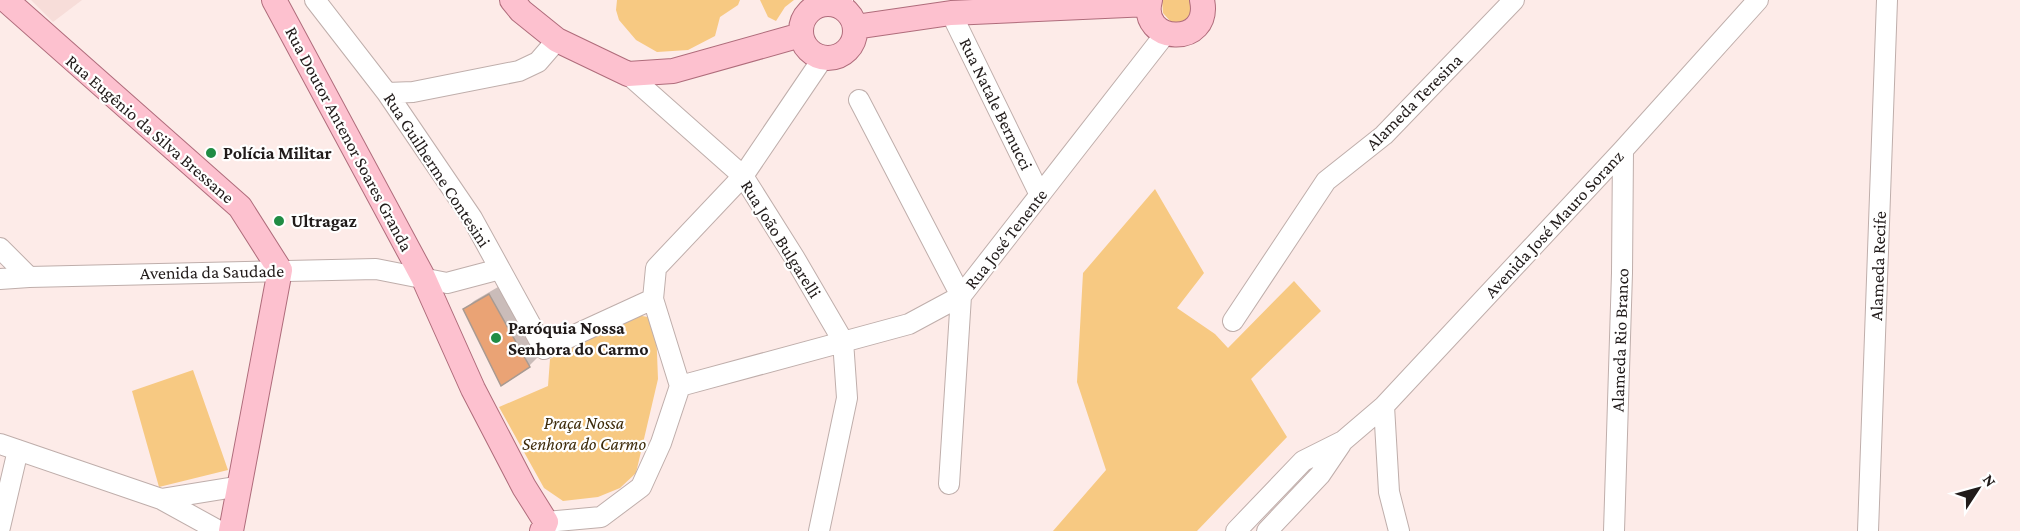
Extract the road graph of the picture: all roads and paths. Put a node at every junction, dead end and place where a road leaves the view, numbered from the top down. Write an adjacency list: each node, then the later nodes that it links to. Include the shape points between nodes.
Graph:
1 (6, 0): 26 (main road, Rua Eugênio da Silva Bressane, via 240,207)
2 (274, 0): 28 (main road, Rua Doutor Antenor Soares Granda)
3 (315, 0): 19 (street, Rua Guilherme Contesini)
4 (512, 0): 16 (main road)
5 (1222, 0): 11 (main road)
6 (1514, 0): 32 (street, Alameda Teresina, via 1384,135 1326,181)
7 (1758, 0): 21 (street, Avenida José Mauro Soranz)
8 (1887, 0): 52 (street, Alameda Recife)
9 (1149, 2): 12 (main road); 14 (main road, via 1152,22)
10 (841, 3): 13 (main road); 15 (main road, via 812,8 801,23)
11 (1202, 8): 14 (main road, via 1198,24 1184,34)
12 (951, 13): 13 (main road); 23 (street, Rua Natale Bernucci)
13 (855, 27): 17 (main road, via 847,51 831,59)
14 (1166, 33): 23 (street, Rua José Tenente)
15 (801, 35): 17 (main road, via 807,50); 18 (main road, via 673,71)
16 (557, 40): 18 (main road); 19 (street, via 538,62 519,71 413,92)
17 (823, 58): 22 (street)
18 (628, 74): 22 (street, Rua João Bulgarelli)
19 (387, 93): 25 (street, Rua Guilherme Contesini, via 472,218)
20 (859, 100): 30 (street)
21 (1623, 150): 35 (street, Avenida José Mauro Soranz); 51 (street, Alameda Rio Branco)
22 (743, 176): 31 (street, via 656,268); 33 (street, Rua João Bulgarelli)
23 (1040, 195): 30 (street, Rua José Tenente)
24 (0, 248): 27 (street)
25 (500, 269): 28 (street, Avenida da Saudade, via 447,283); 31 (street, Rua Guilherme Contesini, via 544,349)
26 (280, 270): 27 (street, Avenida da Saudade); 28 (street, Avenida da Saudade, via 376,269); 39 (main road)
27 (29, 277): 29 (street, Avenida da Saudade)
28 (423, 277): 44 (main road, Rua Doutor Antenor Soares Granda, via 473,388)
29 (0, 279)
30 (961, 297): 33 (street, Rua José Tenente, via 909,324); 38 (street)
31 (653, 299): 34 (street)
32 (1233, 321)
33 (843, 341): 34 (street, Rua José Tenente); 47 (street, via 847,398)
34 (680, 386): 41 (street, via 641,487)
35 (1384, 406): 36 (street, Avenida José Mauro Soranz); 50 (street, via 1389,492)
36 (1343, 441): 48 (street, Avenida José Mauro Soranz, via 1303,461); 49 (street, Avenida José Mauro Soranz, via 1320,475)
37 (9, 447): 40 (street); 43 (street)
38 (949, 484)
39 (241, 486): 40 (street); 46 (main road)
40 (161, 499): 45 (street)
41 (604, 524): 42 (street)
42 (582, 525): 44 (street)
43 (0, 526)
44 (544, 527)
45 (219, 531)
46 (231, 531)
47 (819, 531)
48 (1236, 531)
49 (1267, 531)
50 (1399, 531)
51 (1614, 531)
52 (1868, 531)

